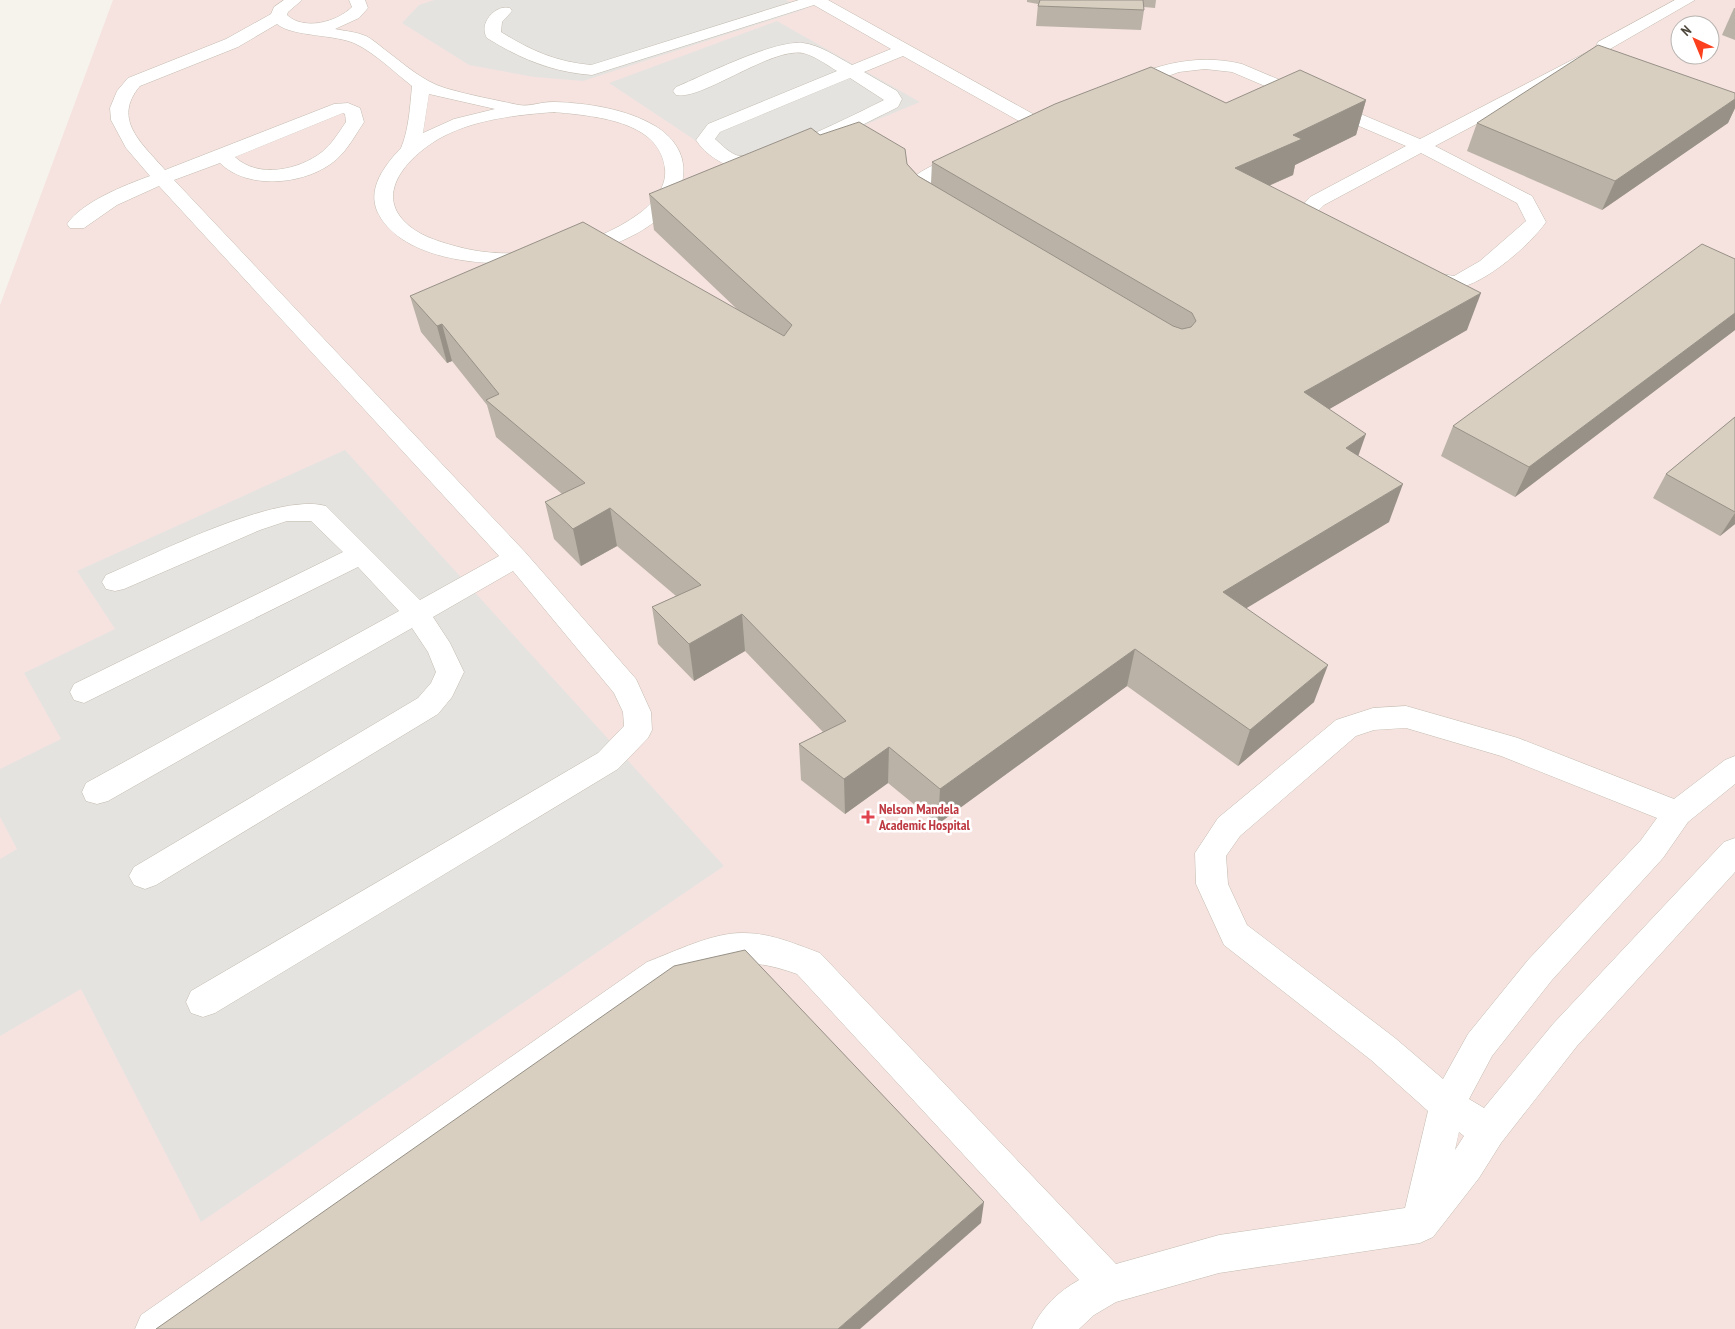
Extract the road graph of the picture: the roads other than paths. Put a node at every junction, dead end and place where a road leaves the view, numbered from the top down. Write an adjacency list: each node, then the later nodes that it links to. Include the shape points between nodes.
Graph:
1 (294, 0): 6 (lane, via 280,10)
2 (815, 0): 5 (lane, via 592,70 565,68 536,60 493,34 494,21); 10 (lane)
3 (1687, 0): 19 (lane, via 1604,46 1605,57)
4 (361, 6): 7 (lane, via 338,23); 8 (lane)
5 (504, 11)
6 (278, 16): 7 (lane, via 289,25); 9 (lane)
7 (305, 28): 8 (lane); 9 (lane)
8 (360, 40): 12 (lane)
9 (232, 43): 23 (lane, via 149,75 123,92 118,102 121,128)
10 (905, 50): 11 (lane); 17 (lane)
11 (850, 72): 11 (lane, via 714,128 705,140 731,160 743,163 756,161 892,103 891,95); 13 (lane, via 810,50 793,48)
12 (420, 84): 15 (lane, via 440,92); 20 (lane, via 417,120)
13 (682, 91)
14 (1108, 94): 19 (lane, via 1159,70 1214,63 1236,68)
15 (522, 109): 20 (lane, via 461,123 432,135); 20 (lane, via 554,107 604,113 637,123 670,149 676,166 674,183 647,218 590,246 514,258 459,253 442,250 414,238 395,224 384,206 384,187 392,168)
16 (1074, 110): 17 (lane)
17 (1040, 126): 18 (lane)
18 (1015, 137)
19 (1421, 146): 26 (lane, via 1317,201 1308,210 1308,219 1316,228); 27 (lane, via 1525,200 1536,222 1473,275 1458,282 1438,282)
20 (409, 151)
21 (980, 153): 24 (lane, via 928,176 916,185 918,199)
22 (223, 156): 22 (lane, via 340,108 354,112 355,122 329,155 295,173 264,175 242,172); 23 (lane)
23 (162, 178): 25 (lane, via 114,198); 29 (lane)
24 (942, 216)
25 (77, 224)
26 (1341, 243)
27 (1402, 271)
28 (359, 554): 30 (lane, via 317,512 286,513 250,524); 31 (lane); 32 (lane)
29 (516, 558): 31 (lane); 38 (lane, via 626,687 637,712 638,730 608,761)
30 (115, 582)
31 (417, 613): 34 (lane); 37 (lane, via 444,654 450,672 442,689 428,706)
32 (84, 692)
33 (1735, 768): 35 (lane)
34 (97, 792)
35 (1676, 813): 39 (lane, via 1652,849 1540,970 1480,1045); 39 (lane, via 1508,746 1406,716 1373,719 1346,728 1229,827 1210,853 1212,884 1235,935 1383,1049)
36 (1735, 851): 40 (lane, via 1565,1035)
37 (145, 876)
38 (203, 1002)
39 (1447, 1105): 40 (lane); 41 (lane)
40 (1488, 1131): 41 (lane)
41 (1420, 1224): 42 (lane, via 1219,1254)
42 (1109, 1285): 43 (lane, via 808,963 774,951 742,946 707,954 659,972); 44 (lane, via 1080,1301)
43 (155, 1329)
44 (1052, 1329)

